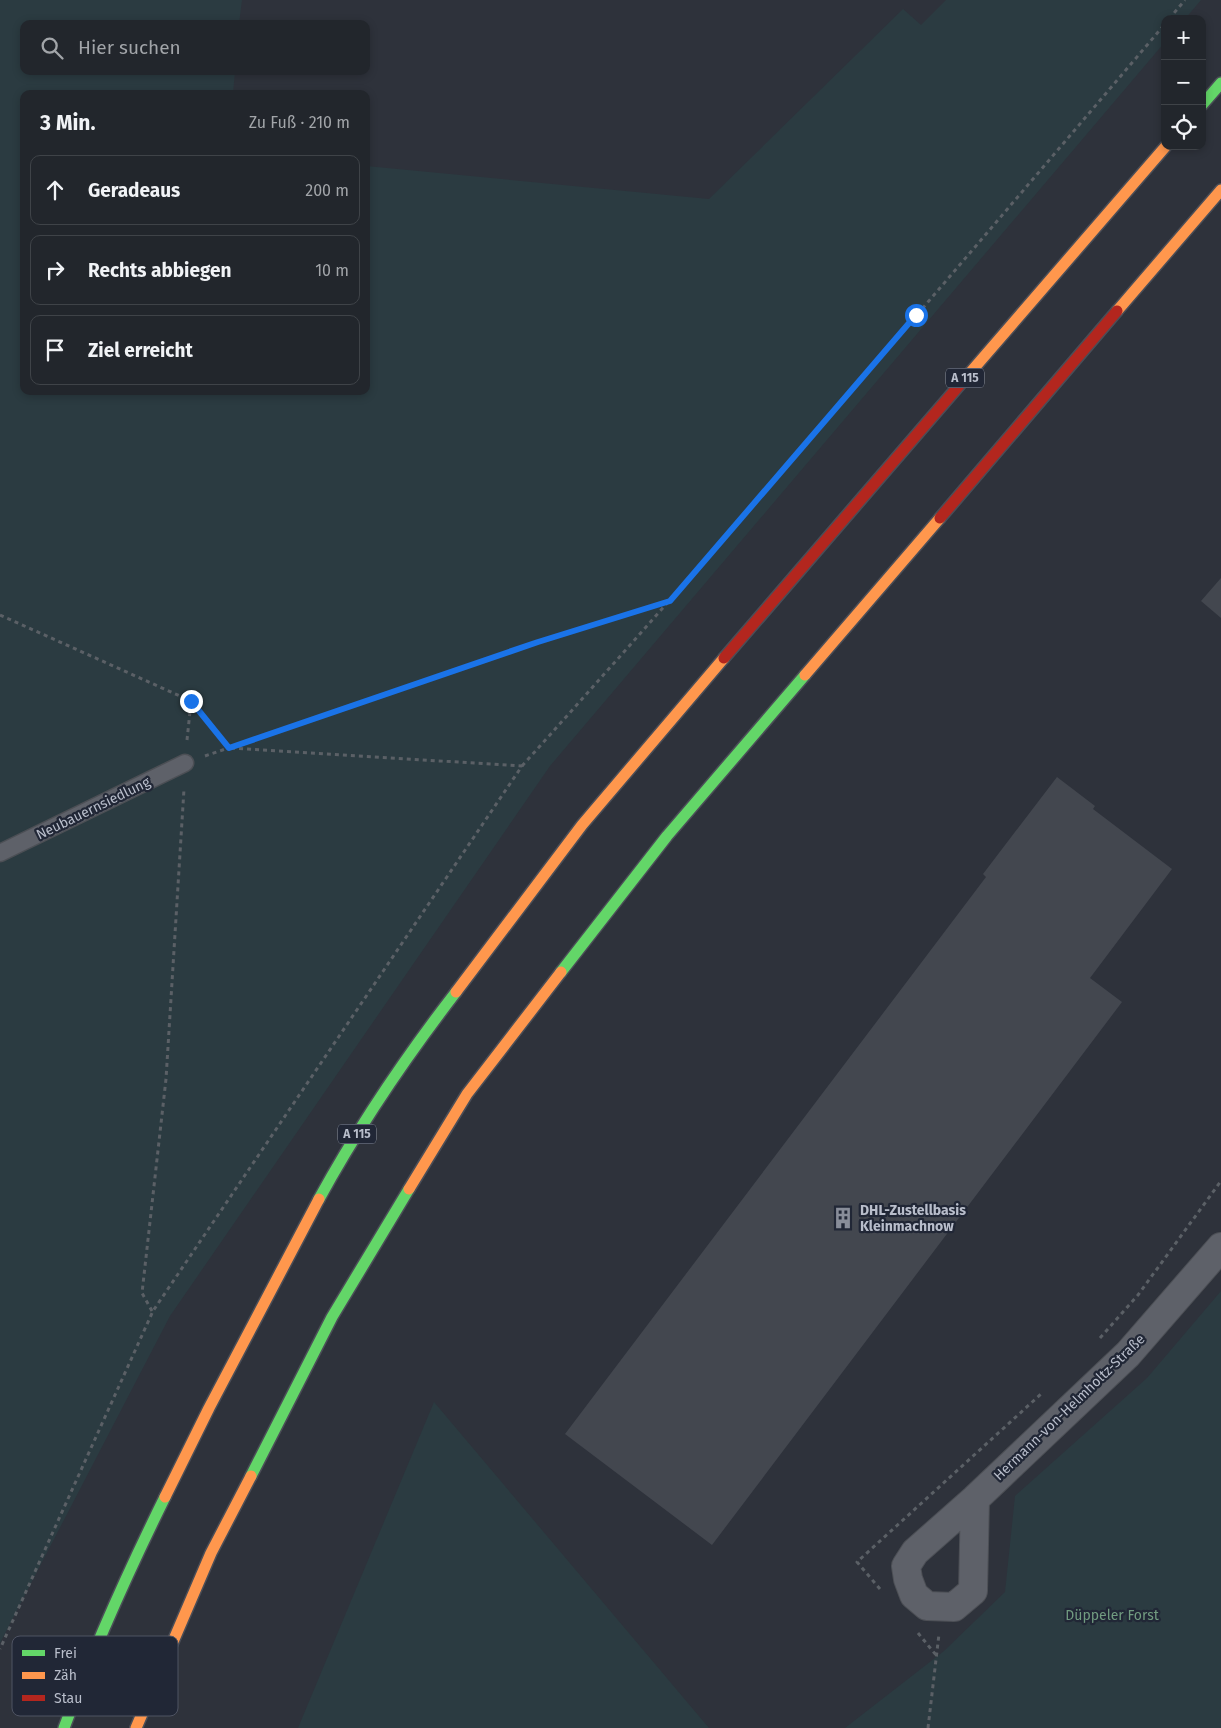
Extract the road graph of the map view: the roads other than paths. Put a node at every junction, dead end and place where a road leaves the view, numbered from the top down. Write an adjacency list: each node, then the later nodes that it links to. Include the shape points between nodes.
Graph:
1 (1221, 83): 2 (highway)
2 (1206, 100)
3 (1163, 150): 9 (highway, A 115, via 582,825 409,1053 344,1153 278,1274 141,1545)
4 (1221, 190): 10 (highway, via 667,836 467,1094 332,1317 211,1553)
5 (185, 763): 6 (lane, Neubauernsiedlung)
6 (0, 853)
7 (1221, 1247): 8 (street, Hermann-von-Helmholtz-Straße, via 1128,1354)
8 (975, 1499): 8 (street, Hermann-von-Helmholtz-Straße, via 915,1552 906,1566 914,1595 927,1606 954,1607 973,1591)
9 (102, 1636)
10 (175, 1636)
11 (68, 1716): 13 (highway, A 115)
12 (141, 1716): 14 (highway)
13 (64, 1728)
14 (136, 1728)

